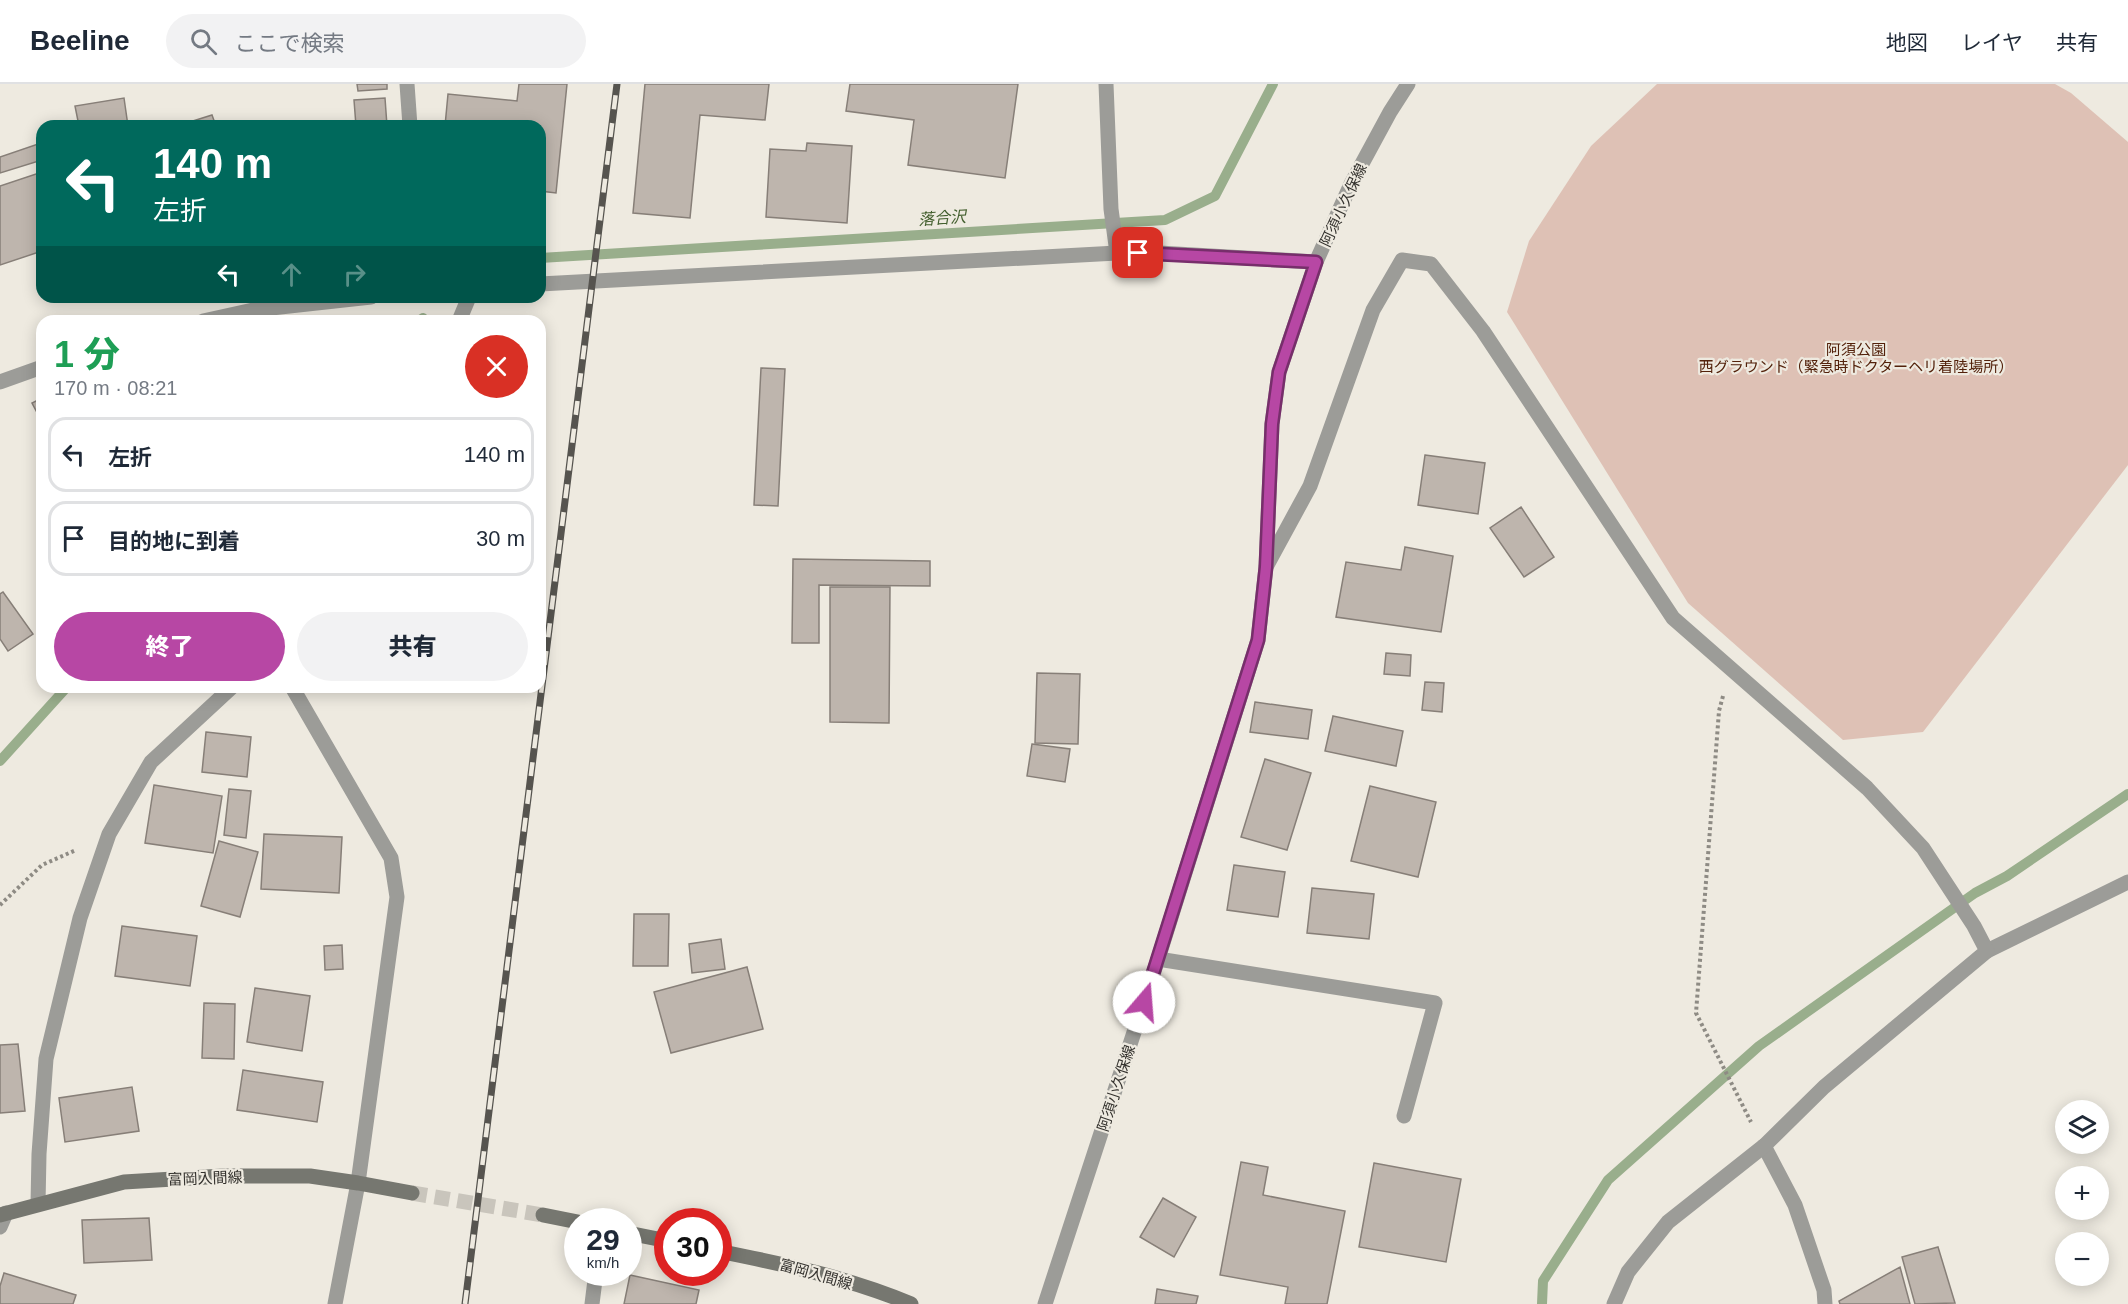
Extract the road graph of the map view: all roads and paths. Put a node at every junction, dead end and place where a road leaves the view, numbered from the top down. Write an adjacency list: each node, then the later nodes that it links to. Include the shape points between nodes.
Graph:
1 (407, 84): 4 (street)
2 (1106, 84): 5 (street)
3 (1408, 84): 6 (street, 阿須小久保線, via 1351,184)
4 (410, 120)
5 (1116, 247): 6 (street); 7 (street)
6 (1316, 262): 12 (street, 阿須小久保線, via 1279,372 1272,424)
7 (546, 284)
8 (317, 303): 9 (street)
9 (230, 315)
10 (36, 369): 11 (street)
11 (0, 382)
12 (1266, 567): 13 (street, via 1310,486 1373,310 1402,260 1431,264 1483,331 1673,618); 20 (street, 阿須小久保線, via 1258,640)
13 (1730, 666): 19 (street, via 1868,788 1923,848); 21 (path, via 1719,711 1696,1013)
14 (226, 693): 16 (street, via 151,762)
15 (295, 693): 24 (street, via 391,858 397,897)
16 (109, 834): 18 (path, via 42,865); 26 (street, via 80,918 46,1059)
17 (2128, 882): 19 (street)
18 (0, 905)
19 (1987, 951): 23 (street, via 1824,1087)
20 (1158, 958): 22 (street, via 1435,1003); 35 (street, 阿須小久保線)
21 (1740, 1102)
22 (1404, 1116)
23 (1764, 1146): 36 (street, via 1668,1222 1628,1272); 37 (street, via 1795,1205 1824,1290)
24 (358, 1183): 25 (main road, 富岡入間線); 26 (main road, 富岡入間線, via 310,1176 124,1182); 32 (street)
25 (412, 1193)
26 (38, 1204): 28 (main road, 富岡入間線)
27 (543, 1215): 29 (main road)
28 (2, 1218)
29 (564, 1219)
30 (732, 1254): 34 (main road, 富岡入間線, via 779,1263)
31 (594, 1286): 33 (street)
32 (335, 1304)
33 (592, 1304)
34 (910, 1304)
35 (1045, 1304)
36 (1614, 1304)
37 (1825, 1304)

